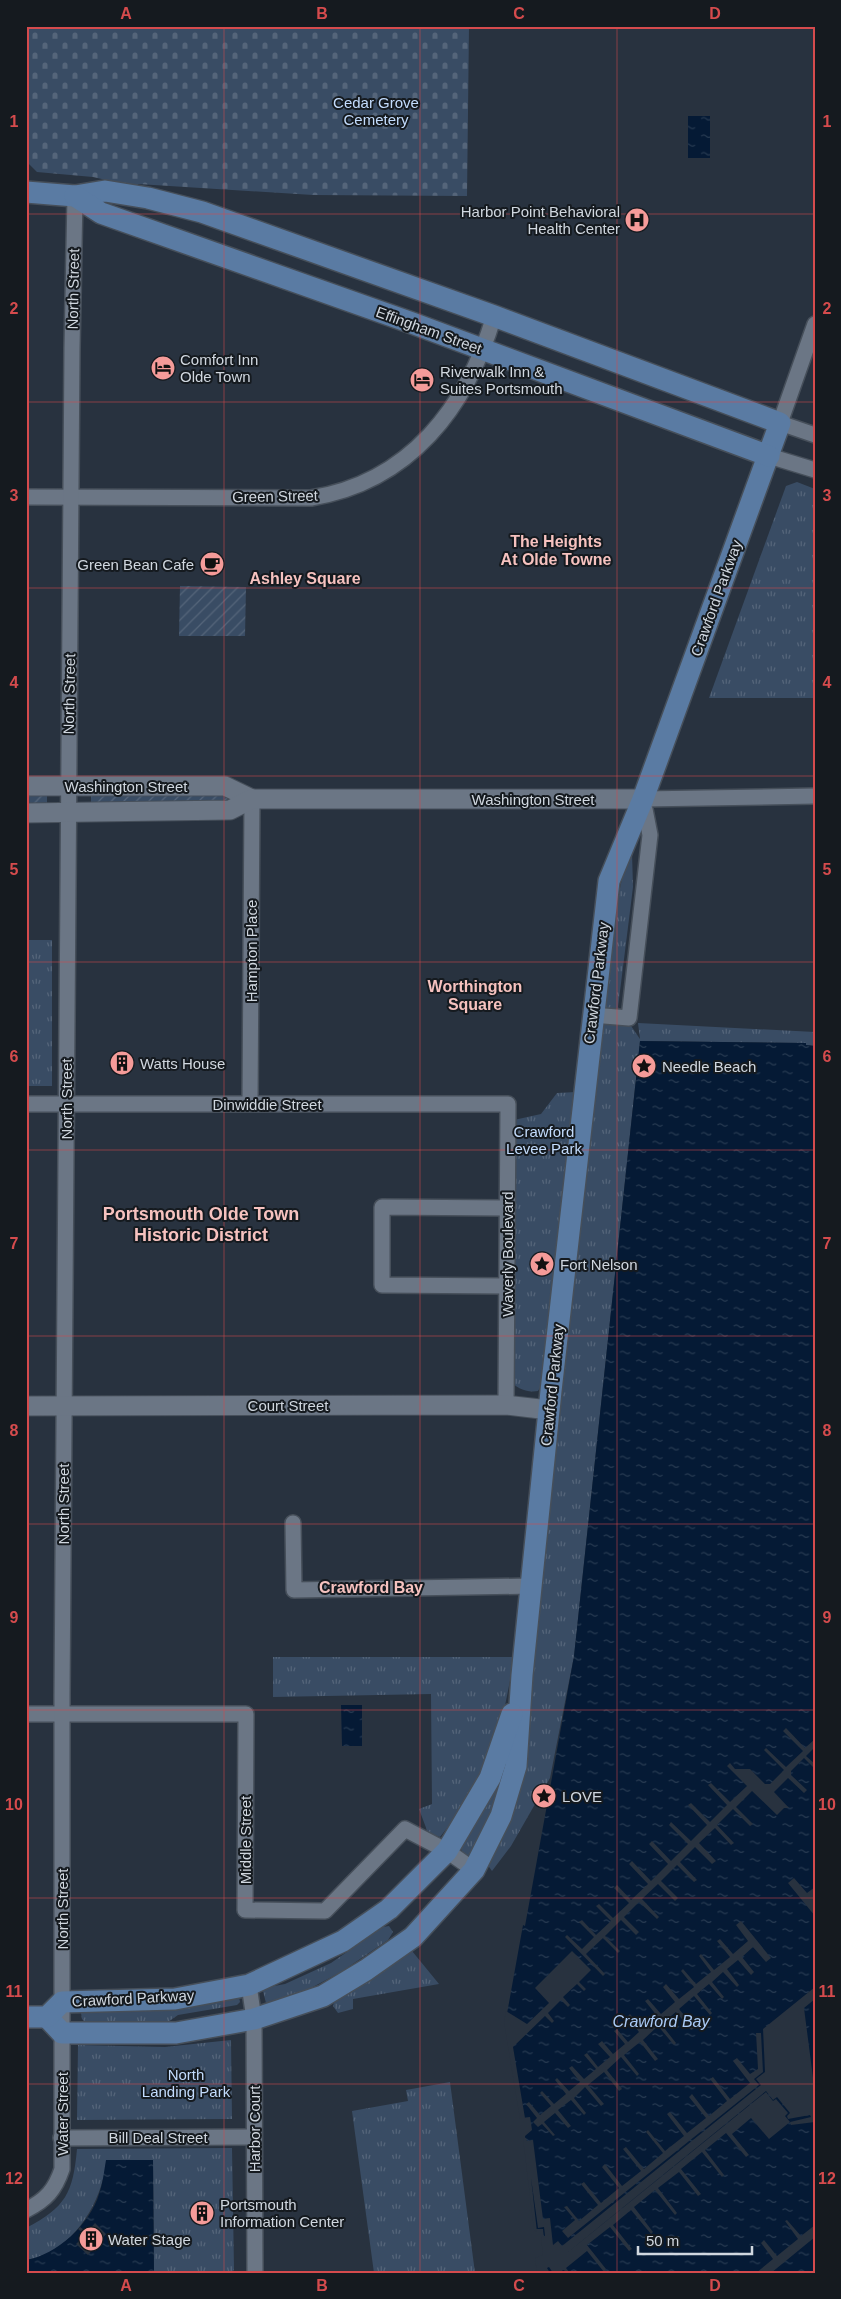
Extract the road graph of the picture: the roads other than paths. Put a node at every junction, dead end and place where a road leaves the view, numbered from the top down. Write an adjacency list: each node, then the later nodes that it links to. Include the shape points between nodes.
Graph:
1 (26, 192): 2 (main road, Effingham Street)
2 (75, 196): 3 (main road, Effingham Street, via 105,191 202,212); 5 (main road, Effingham Street, via 101,213); 11 (street, North Street)
3 (494, 316): 5 (street, Green Street); 6 (main road, Effingham Street)
4 (815, 324): 6 (street, Crawford Parkway)
5 (483, 351): 8 (main road, Effingham Street); 11 (street, Green Street, via 444,420 401,461 366,483 311,498)
6 (780, 424): 7 (street, Effingham Street); 8 (main road, Crawford Parkway)
7 (815, 435)
8 (769, 456): 9 (street, Effingham Street); 16 (main road, Crawford Parkway)
9 (815, 470)
10 (26, 497): 11 (street, Green Street)
11 (71, 497): 13 (street, North Street)
12 (26, 786): 13 (street, Washington Street)
13 (68, 786): 15 (street, Washington Street, via 226,786); 18 (street, North Street)
14 (815, 796): 16 (street, Washington Street)
15 (252, 799): 16 (street, Washington Street); 18 (street, Washington Street, via 230,810); 22 (street, Hampton Place)
16 (643, 799): 19 (main road, Crawford Parkway, via 609,881); 19 (street, via 650,835 629,1018)
17 (26, 812): 18 (street, Washington Street)
18 (68, 813): 21 (street, North Street)
19 (592, 1015): 29 (main road, Crawford Parkway)
20 (26, 1104): 21 (street, Dinwiddie Street)
21 (66, 1104): 22 (street, Dinwiddie Street); 28 (street, North Street)
22 (250, 1104): 23 (street, Dinwiddie Street)
23 (508, 1104): 24 (street, Waverly Boulevard)
24 (506, 1208): 25 (street, Waverly Boulevard); 25 (street, via 382,1207 382,1286)
25 (507, 1286): 26 (street, Waverly Boulevard)
26 (506, 1405): 28 (street, Court Street); 29 (street, Court Street)
27 (26, 1406): 28 (street, Court Street)
28 (64, 1406): 34 (street, North Street)
29 (549, 1410): 31 (main road, Crawford Parkway)
30 (293, 1523): 31 (street, via 294,1590)
31 (531, 1586): 32 (main road, Crawford Parkway)
32 (522, 1675): 35 (main road, Crawford Parkway, via 512,1716 490,1778); 36 (main road, Crawford Parkway, via 516,1766 501,1816)
33 (26, 1714): 34 (street, Middle Street)
34 (63, 1714): 35 (street, Middle Street, via 246,1714 245,1910 325,1911 405,1829); 38 (street, North Street)
35 (447, 1851): 36 (street, Middle Street); 37 (main road, Crawford Parkway, via 389,1909 343,1940)
36 (474, 1870): 40 (main road, Crawford Parkway, via 413,1937 366,1970 323,1996)
37 (249, 1985): 38 (main road, Crawford Parkway, via 175,1999); 40 (street, Harbor Court)
38 (62, 2002): 39 (main road); 41 (street, Water Street)
39 (36, 2017): 41 (main road)
40 (254, 2018): 41 (main road, Crawford Parkway, via 176,2033); 42 (street, Harbor Court)
41 (62, 2033): 43 (street, Water Street)
42 (254, 2137): 43 (street, Bill Deal Street); 45 (street, Harbor Court)
43 (61, 2138): 44 (street, Water Street, via 62,2169 58,2183 50,2195)
44 (26, 2210)
45 (254, 2273)

